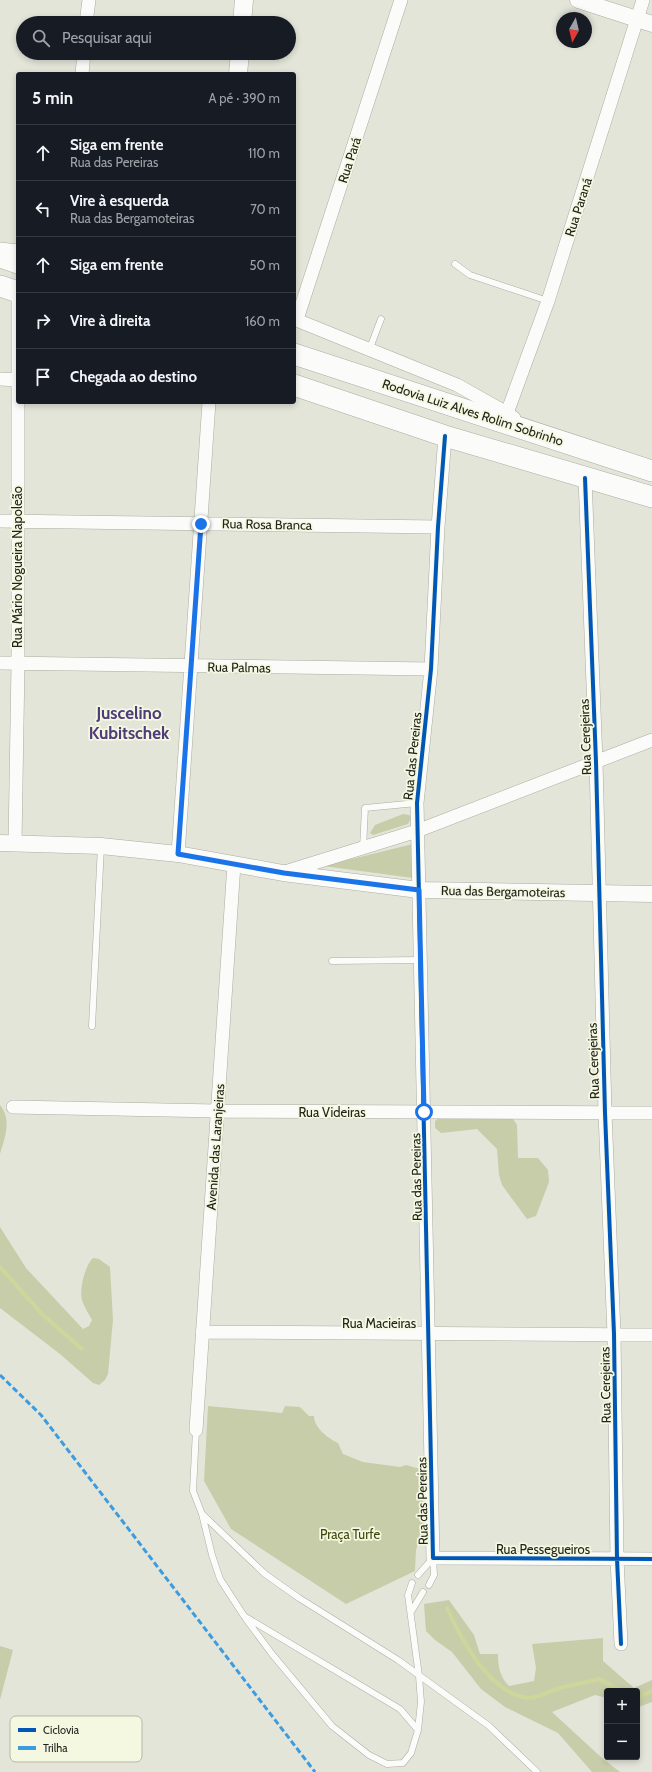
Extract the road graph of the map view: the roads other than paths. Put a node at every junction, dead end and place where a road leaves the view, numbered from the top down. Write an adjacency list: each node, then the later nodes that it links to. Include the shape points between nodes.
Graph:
1 (88, 0): 6 (street)
2 (244, 0): 7 (main road)
3 (401, 0): 21 (street, Rua Pará)
4 (578, 0): 8 (street)
5 (643, 0): 8 (street, Rua Paraná)
6 (87, 16)
7 (243, 16)
8 (644, 21): 20 (street, Rua Paraná)
9 (83, 60): 11 (street)
10 (239, 60): 12 (main road)
11 (82, 72)
12 (238, 72)
13 (0, 249): 14 (street)
14 (16, 250)
15 (0, 257): 16 (highway)
16 (16, 262)
17 (455, 264): 20 (lane, via 470,275)
18 (0, 286): 19 (highway)
19 (16, 291)
20 (548, 301): 31 (street, Rua Paraná)
21 (296, 316)
22 (296, 319): 24 (street)
23 (381, 319): 24 (lane)
24 (370, 348): 31 (street, via 457,385)
25 (296, 355): 32 (highway, Rodovia Luiz Alves Rolim Sobrinho)
26 (0, 379): 27 (street)
27 (16, 380)
28 (296, 386): 33 (highway)
29 (17, 404): 38 (street, Rua Mário Nogueira Napoleão)
30 (209, 404): 39 (street)
31 (507, 412): 32 (street)
32 (528, 429): 34 (highway, Rodovia Luiz Alves Rolim Sobrinho)
33 (445, 436): 35 (highway); 40 (street, Rua das Pereiras)
34 (652, 471)
35 (585, 478): 36 (highway); 46 (street, Rua Cerejeiras)
36 (652, 497)
37 (0, 521): 38 (street, Rua Rosa Branca)
38 (17, 521): 39 (street, Rua Rosa Branca); 42 (street, Rua Mário Nogueira Napoleão)
39 (201, 524): 40 (street, Rua Rosa Branca); 43 (street)
40 (438, 527): 44 (street, Rua das Pereiras)
41 (0, 663): 42 (street, Rua Palmas)
42 (18, 664): 43 (street, Rua Palmas); 49 (street, Rua Mário Nogueira Napoleão)
43 (191, 666): 44 (street, Rua Palmas); 52 (street)
44 (431, 669): 47 (street, Rua das Pereiras)
45 (652, 740): 46 (street)
46 (596, 762): 48 (street); 56 (street, Rua Cerejeiras)
47 (417, 803): 48 (street, Rua das Pereiras); 51 (lane, via 365,808)
48 (417, 831): 51 (street); 55 (street, Rua das Pereiras)
49 (8, 843): 50 (street, Rua das Bergamoteiras)
50 (101, 846): 52 (street, Rua das Bergamoteiras); 60 (lane)
51 (363, 848): 54 (street)
52 (178, 854): 53 (street, Rua das Bergamoteiras)
53 (234, 864): 54 (street, Rua das Bergamoteiras); 62 (street, Avenida das Laranjeiras)
54 (284, 873): 55 (street, Rua das Bergamoteiras)
55 (419, 890): 56 (street, Rua das Bergamoteiras); 58 (street, Rua das Pereiras)
56 (599, 894): 57 (street, Rua das Bergamoteiras); 64 (street, Rua Cerejeiras)
57 (652, 894)
58 (421, 960): 59 (lane); 63 (street, Rua das Pereiras)
59 (332, 961)
60 (92, 1026)
61 (13, 1107): 62 (street, Rua Videiras)
62 (217, 1111): 63 (street, Rua Videiras); 66 (street, Avenida das Laranjeiras)
63 (424, 1112): 64 (street, Rua Videiras); 67 (street, Rua das Pereiras)
64 (605, 1113): 65 (street, Rua Videiras); 68 (street, Rua Cerejeiras)
65 (652, 1113)
66 (202, 1332): 67 (street, Rua Macieiras); 70 (street, Avenida das Laranjeiras)
67 (429, 1333): 68 (street, Rua Macieiras); 72 (street, Rua das Pereiras)
68 (614, 1334): 69 (street, Rua Macieiras); 73 (street, Rua Cerejeiras)
69 (652, 1335)
70 (196, 1430): 71 (lane, via 193,1491)
71 (202, 1514): 80 (lane, via 220,1579); 82 (lane, via 265,1574)
72 (433, 1558): 73 (street, Rua Pessegueiros); 75 (lane); 77 (lane, via 434,1575)
73 (617, 1559): 74 (street, Rua Pessegueiros); 81 (street, Rua Cerejeiras)
74 (652, 1559)
75 (418, 1575)
76 (412, 1583): 79 (lane, via 408,1595)
77 (429, 1585)
78 (423, 1592): 79 (lane)
79 (411, 1612): 82 (lane)
80 (244, 1616): 83 (lane, via 400,1709); 83 (lane, via 332,1726 369,1755 387,1764 403,1763 411,1753)
81 (621, 1644)
82 (419, 1676): 83 (lane, via 421,1702); 84 (lane, via 489,1726)
83 (418, 1730)
84 (536, 1772)

